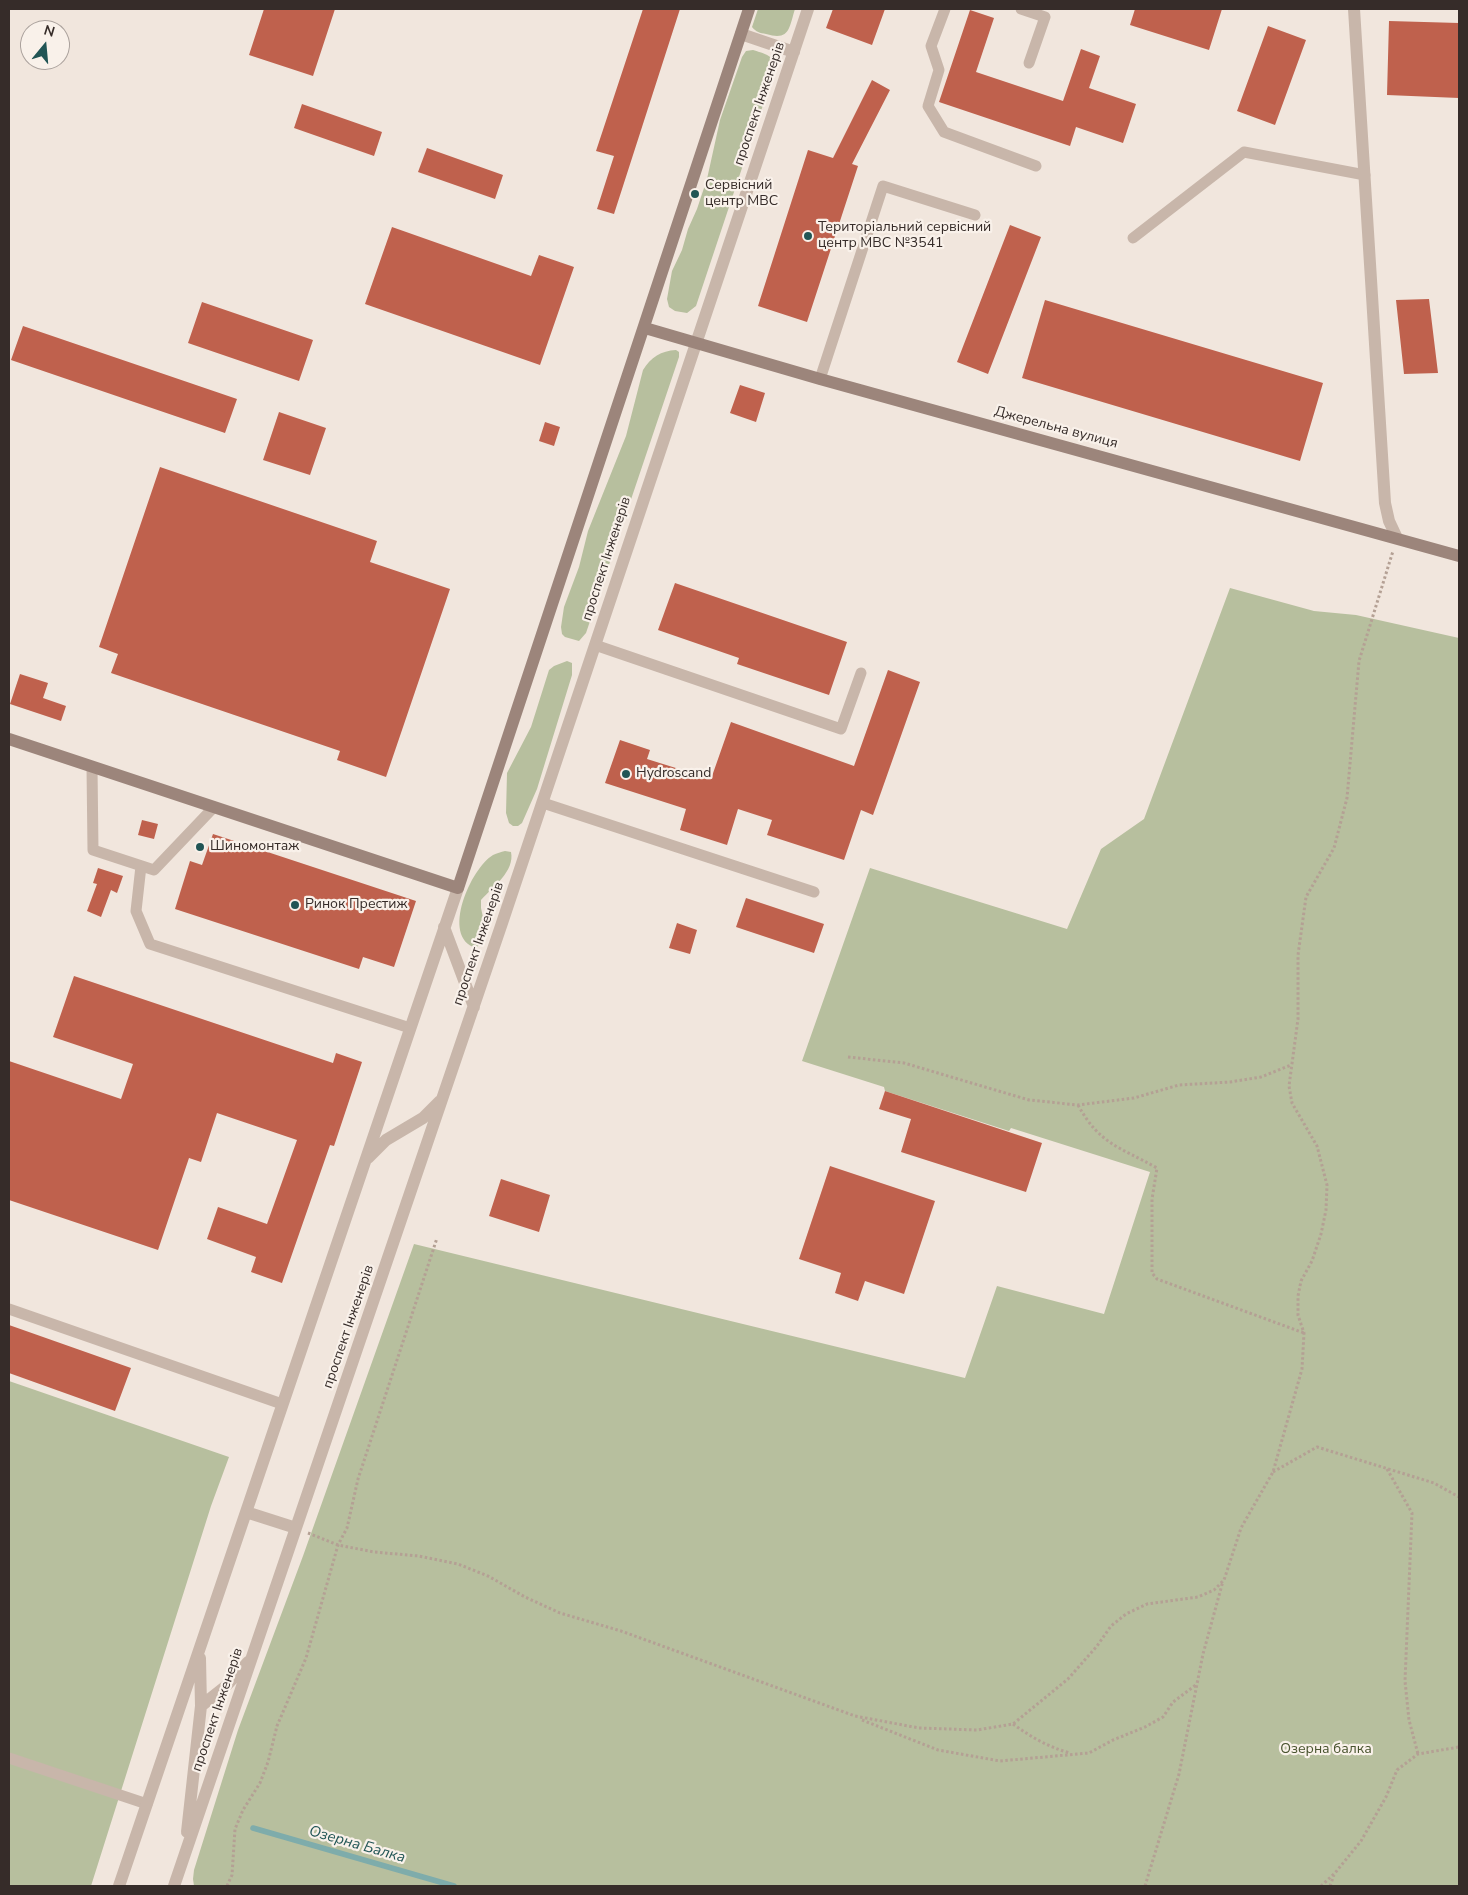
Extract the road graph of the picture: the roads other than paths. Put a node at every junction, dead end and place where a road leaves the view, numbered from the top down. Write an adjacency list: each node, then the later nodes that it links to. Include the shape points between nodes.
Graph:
1 (749, 9): 6 (street)
2 (808, 9): 7 (street, проспект Інженерів)
3 (945, 9): 9 (lane, via 931,46 939,70 928,106 944,132)
4 (1021, 9): 8 (lane, via 1045,17)
5 (1354, 9): 10 (street)
6 (741, 34): 7 (street); 13 (street)
7 (794, 52): 14 (street, проспект Інженерів)
8 (1029, 63)
9 (1036, 166)
10 (1365, 175): 12 (lane, via 1244,152); 16 (street, via 1385,503)
11 (975, 215): 15 (lane, via 883,186)
12 (1133, 238)
13 (645, 328): 14 (street, Джерельна вулиця); 25 (street)
14 (695, 344): 15 (street, Джерельна вулиця); 18 (street, проспект Інженерів)
15 (820, 379): 16 (street, Джерельна вулиця)
16 (1397, 538): 17 (street, Джерельна вулиця)
17 (1459, 556)
18 (595, 645): 19 (lane, via 841,729); 22 (street, проспект Інженерів)
19 (861, 672)
20 (9, 739): 21 (street)
21 (92, 767): 23 (street); 24 (lane, via 93,850)
22 (543, 803): 26 (lane); 28 (street, проспект Інженерів)
23 (214, 807): 24 (lane, via 154,870); 25 (street)
24 (141, 866): 29 (lane, via 136,911 150,944)
25 (458, 888): 27 (street)
26 (814, 892)
27 (444, 927): 28 (street); 29 (street)
28 (474, 1007): 30 (street, проспект Інженерів)
29 (410, 1028): 31 (street)
30 (443, 1098): 31 (street, via 422,1118 386,1140); 35 (street, проспект Інженерів)
31 (365, 1162): 33 (street)
32 (9, 1309): 33 (lane)
33 (282, 1404): 34 (street)
34 (246, 1512): 35 (street); 36 (street)
35 (296, 1528): 37 (street, проспект Інженерів)
36 (200, 1648): 38 (street); 40 (street)
37 (252, 1658): 38 (street, via 225,1687); 41 (street, проспект Інженерів)
38 (201, 1706): 41 (street)
39 (9, 1758): 40 (lane)
40 (147, 1804): 42 (street)
41 (185, 1855): 43 (street, проспект Інженерів)
42 (118, 1886)
43 (174, 1886)

